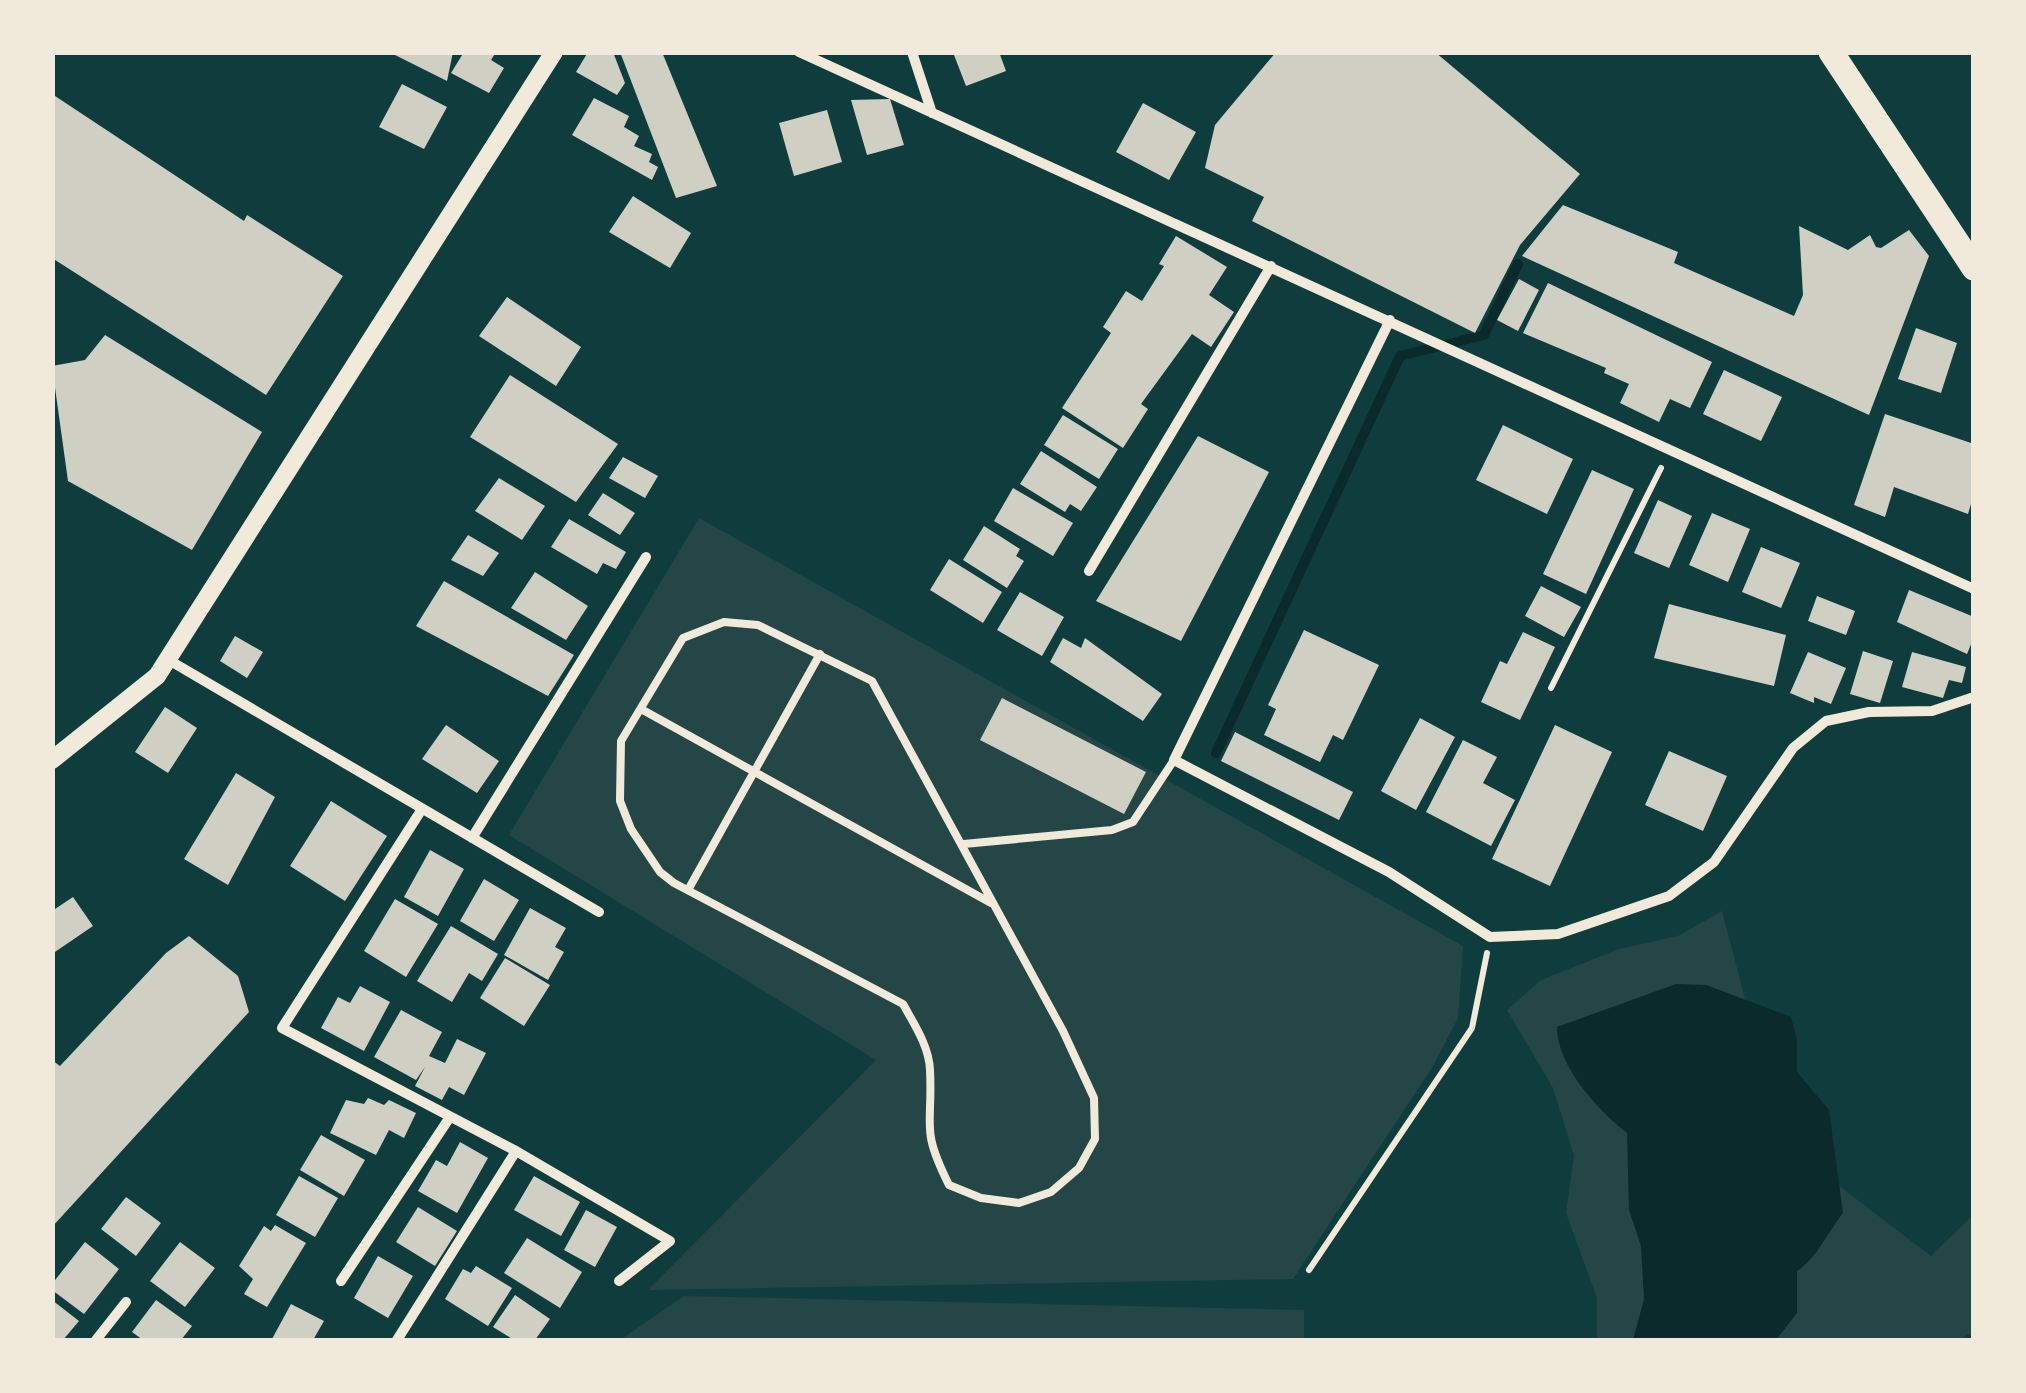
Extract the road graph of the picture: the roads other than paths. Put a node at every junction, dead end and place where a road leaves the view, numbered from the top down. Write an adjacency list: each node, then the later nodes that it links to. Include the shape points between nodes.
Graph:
1 (554, 52): 13 (street)
2 (799, 52): 5 (street)
3 (912, 52): 5 (street)
4 (1831, 52): 7 (main road)
5 (932, 113): 6 (street)
6 (1271, 266): 8 (street); 10 (street)
7 (1974, 268)
8 (1390, 320): 11 (street); 17 (street)
9 (646, 557): 20 (street)
10 (1089, 571)
11 (1974, 588)
12 (820, 654): 15 (lane, via 758,625 724,622 682,638); 18 (lane); 21 (lane, via 872,681)
13 (168, 659): 16 (street, via 157,676); 19 (street)
14 (1974, 697): 17 (street, via 1932,711 1826,721 1792,748 1714,862 1668,896 1558,934 1490,937 1389,872)
15 (641, 708): 18 (lane); 22 (lane, via 621,741 620,801 660,872)
16 (52, 760)
17 (1174, 760): 21 (lane, via 1133,822 1112,830)
18 (756, 770): 22 (lane); 23 (lane)
19 (422, 809): 20 (street); 25 (street, via 282,1028)
20 (472, 838): 24 (street)
21 (964, 844): 23 (lane)
22 (688, 890): 23 (lane, via 903,1004 930,1068 928,1141 950,1184 982,1198 1019,1203 1051,1192 1079,1168 1094,1139 1094,1098)
23 (991, 904)
24 (599, 912)
25 (450, 1117): 26 (street); 27 (street)
26 (516, 1151): 28 (street, via 670,1241); 31 (street)
27 (341, 1282)
28 (619, 1282)
29 (126, 1302): 30 (street)
30 (96, 1340)
31 (397, 1340)

